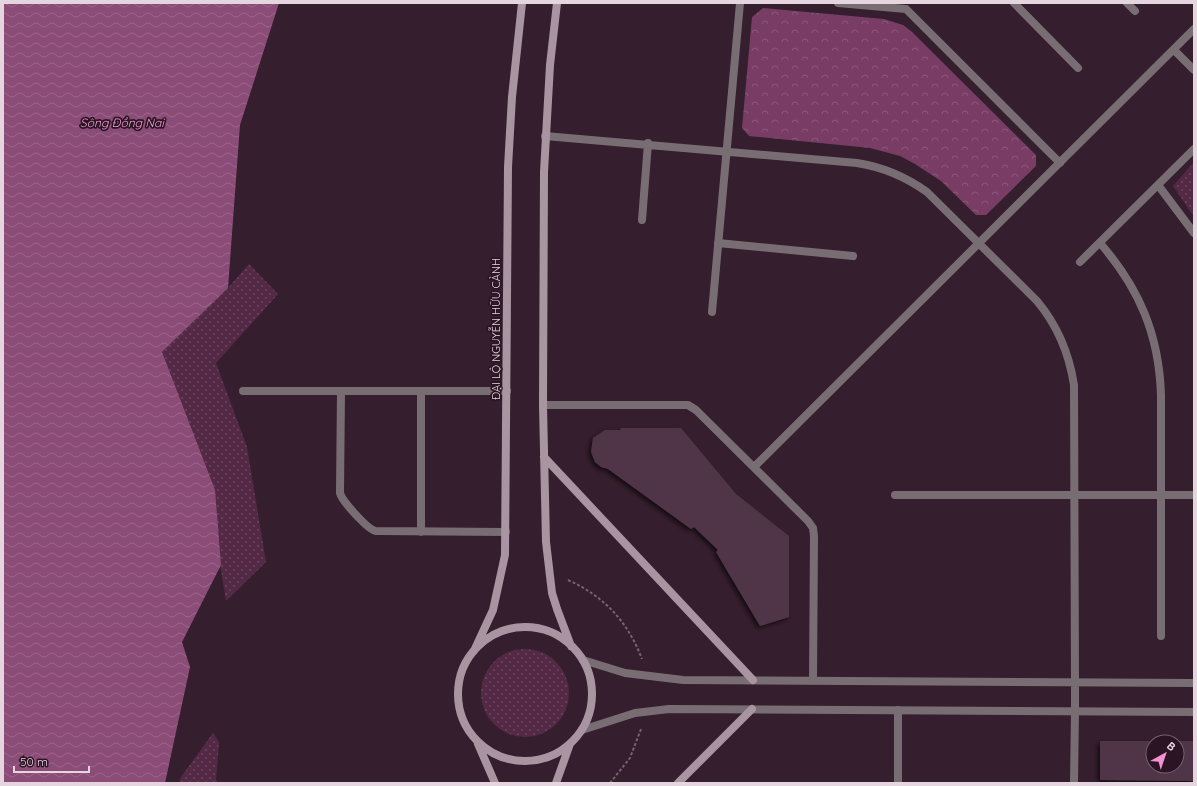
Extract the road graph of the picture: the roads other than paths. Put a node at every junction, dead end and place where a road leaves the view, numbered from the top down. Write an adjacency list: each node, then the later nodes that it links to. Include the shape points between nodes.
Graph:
1 (522, 3): 30 (main road, ĐẠI LỘ NGUYỄN HỮU CẢNH, via 508,167)
2 (557, 3): 13 (main road)
3 (740, 3): 16 (street)
4 (838, 3): 7 (street)
5 (1014, 3): 11 (street)
6 (1127, 3): 8 (street)
7 (908, 6): 17 (street)
8 (1135, 11)
9 (1194, 29): 10 (street)
10 (1174, 50): 12 (street); 17 (street)
11 (1078, 68)
12 (1194, 70)
13 (545, 136): 14 (street); 31 (main road)
14 (648, 143): 16 (street); 19 (street)
15 (1194, 149): 18 (street)
16 (727, 151): 22 (street, via 857,163 886,170 906,178 927,192); 23 (street)
17 (1060, 163): 22 (street)
18 (1158, 185): 20 (street); 21 (street)
19 (642, 220)
20 (1194, 233)
21 (1100, 242): 25 (street); 36 (street, via 1115,260 1136,294 1155,344 1161,382)
22 (980, 243): 33 (street); 34 (street, via 1047,314 1068,356 1075,398)
23 (718, 244): 24 (street); 26 (street)
24 (853, 256)
25 (1080, 262)
26 (712, 312)
27 (243, 391): 28 (street)
28 (341, 391): 29 (street); 38 (street, via 341,496 373,531)
29 (421, 391): 30 (street); 38 (street)
30 (507, 391): 39 (main road, ĐẠI LỘ NGUYỄN HỮU CẢNH)
31 (543, 406): 32 (main road); 33 (street, via 688,405)
32 (544, 457): 41 (main road, via 548,574 557,609); 44 (main road)
33 (754, 467): 45 (street, via 808,521 814,532)
34 (1074, 494): 35 (street); 36 (street); 46 (street)
35 (895, 495)
36 (1161, 495): 37 (street); 40 (street)
37 (1194, 495)
38 (421, 532): 39 (street)
39 (506, 532): 42 (main road, ĐẠI LỘ NGUYỄN HỮU CẢNH, via 498,594)
40 (1161, 636)
41 (571, 646): 42 (main road, via 551,632 521,627 492,635); 43 (main road)
42 (474, 651): 53 (main road, via 462,672 458,696 463,719)
43 (583, 660): 44 (street, via 625,673 667,680); 52 (main road, via 590,677 592,695 589,714)
44 (753, 680): 45 (street)
45 (813, 680): 46 (street)
46 (1075, 683): 47 (street); 50 (street)
47 (1194, 683)
48 (752, 709): 49 (street); 52 (street, via 654,710 615,718); 57 (main road)
49 (898, 710): 50 (street); 58 (street)
50 (1075, 711): 51 (street); 59 (street)
51 (1194, 712)
52 (582, 730): 54 (main road)
53 (476, 740): 54 (main road, via 496,754 519,761 549,757); 55 (main road)
54 (570, 744): 56 (main road)
55 (495, 783)
56 (556, 783)
57 (678, 783)
58 (898, 783)
59 (1074, 783)

